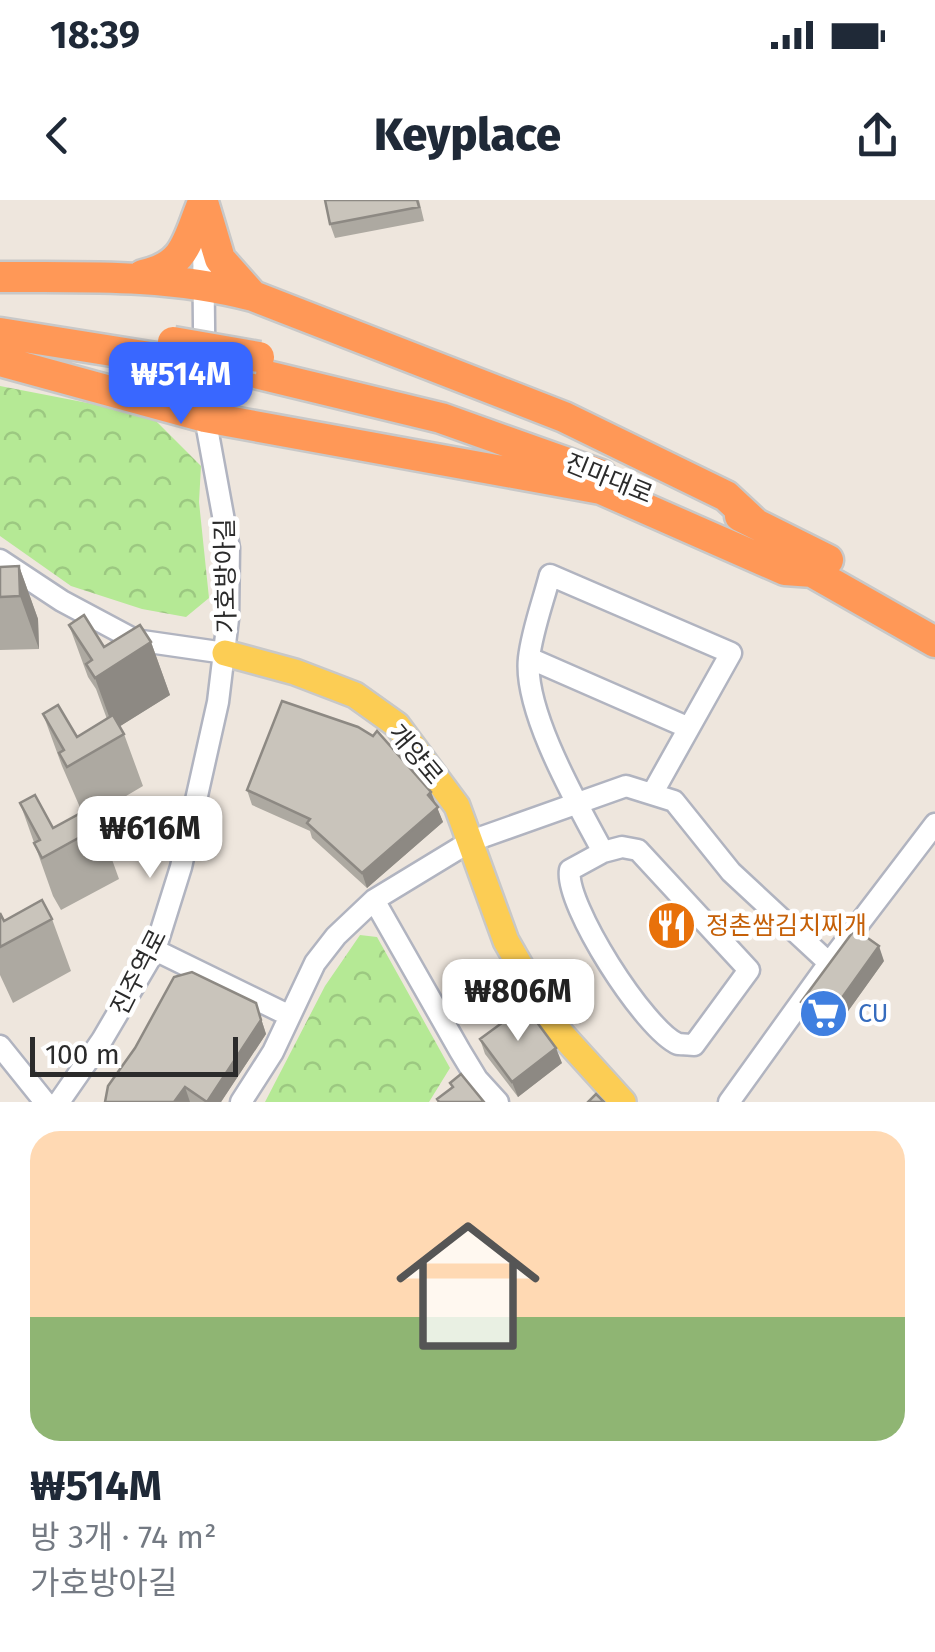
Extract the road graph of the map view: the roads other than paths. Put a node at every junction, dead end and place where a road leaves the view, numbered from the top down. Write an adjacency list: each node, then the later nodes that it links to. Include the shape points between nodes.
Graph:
1 (203, 201): 3 (highway, via 172,265); 4 (street, 가호방아길); 5 (highway, via 220,260)
2 (0, 277): 3 (highway)
3 (136, 277): 4 (highway)
4 (204, 283): 5 (highway); 11 (street, 가호방아길)
5 (253, 296): 12 (highway, via 564,417 726,496)
6 (0, 316): 8 (highway)
7 (0, 333): 8 (highway)
8 (174, 351): 10 (highway, bridge)
9 (0, 361): 11 (highway)
10 (259, 365): 12 (highway, 진마대로, via 446,402 552,436); 14 (highway, 진마대로, via 546,453 676,505)
11 (204, 417): 14 (highway, via 602,488 785,570); 17 (street, 가호방아길, via 229,548)
12 (756, 524): 15 (highway, 진마대로)
13 (0, 560): 17 (street, 개양로, via 136,640)
14 (813, 572): 16 (highway, 진마대로)
15 (935, 622)
16 (935, 642)
17 (225, 653): 23 (main road, 개양로, via 355,696 397,726 444,787); 26 (street, 진주역로, via 181,867)
18 (529, 658): 19 (street); 19 (street, via 550,575 731,653); 21 (street, via 530,696)
19 (689, 728): 20 (street)
20 (652, 794): 21 (street, via 626,786); 27 (street, via 674,801 731,872)
21 (577, 802): 23 (street); 24 (street)
22 (935, 824): 27 (street)
23 (472, 841): 25 (street); 34 (main road, 개양로, via 506,941 556,1028)
24 (603, 852): 24 (street, via 638,850 749,970 694,1045 678,1044 650,1018 599,949 568,882 570,870)
25 (374, 900): 28 (street, via 336,936); 33 (street, via 468,1065)
26 (155, 950): 28 (street); 31 (street, 진주역로)
27 (828, 962): 35 (street)
28 (288, 1015): 32 (street)
29 (0, 1046): 30 (street)
30 (45, 1102)
31 (59, 1102)
32 (241, 1102)
33 (498, 1102)
34 (623, 1102)
35 (729, 1102)

